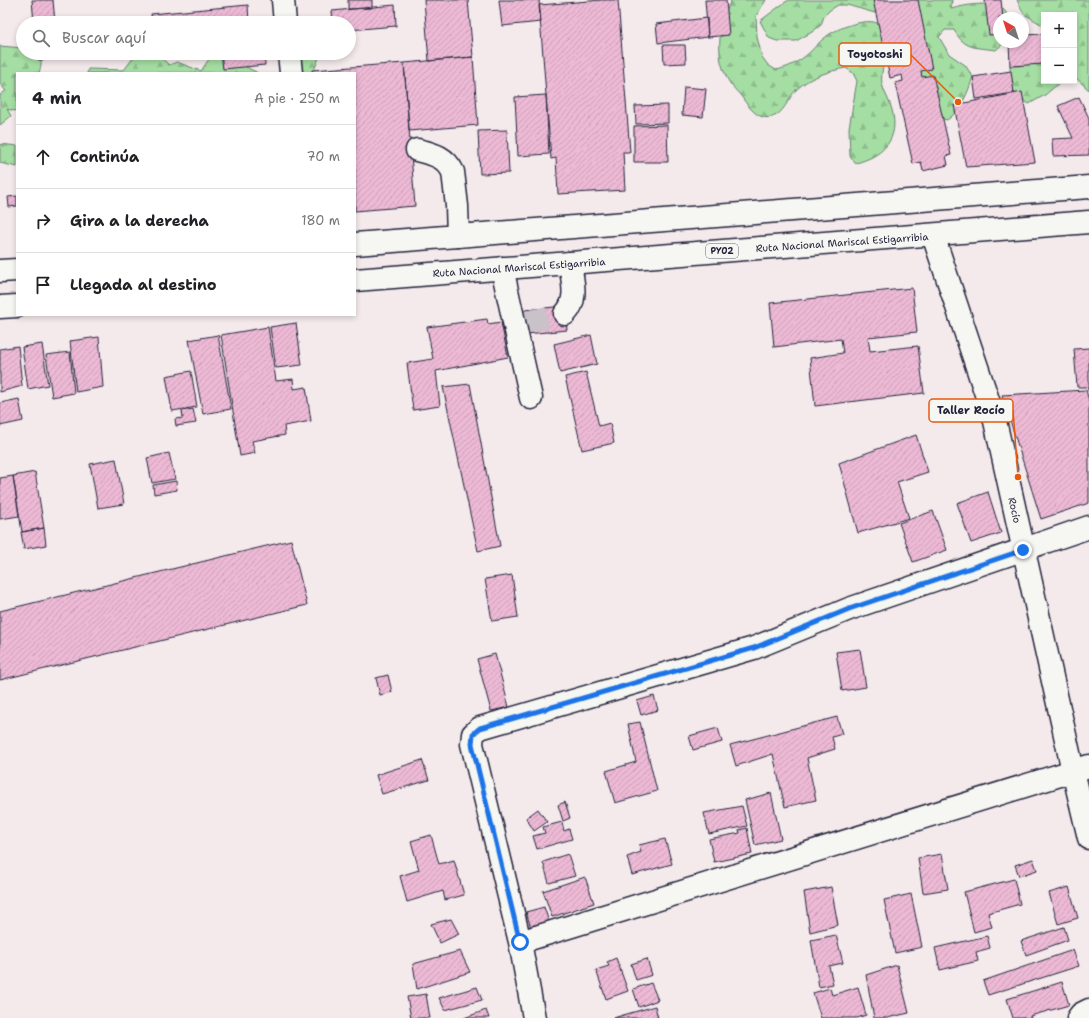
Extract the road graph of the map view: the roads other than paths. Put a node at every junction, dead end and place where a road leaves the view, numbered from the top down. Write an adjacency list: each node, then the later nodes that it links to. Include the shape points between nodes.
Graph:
1 (283, 0): 2 (main road)
2 (285, 16)
3 (289, 60): 4 (main road)
4 (290, 72)
5 (417, 150): 9 (main road, via 438,155 453,172)
6 (1089, 187): 9 (main road)
7 (1089, 222): 8 (main road, Ruta Nacional Mariscal Estigarribia / PY02)
8 (933, 235): 11 (main road, Ruta Nacional Mariscal Estigarribia / PY02); 21 (main road, Rocío, via 995,421)
9 (458, 236): 10 (main road)
10 (356, 244)
11 (570, 263): 12 (main road, Ruta Nacional Mariscal Estigarribia / PY02); 18 (main road, via 574,298 571,308)
12 (502, 268): 15 (main road, Ruta Nacional Mariscal Estigarribia / PY02); 19 (main road, via 520,320)
13 (16, 270): 14 (main road)
14 (0, 271)
15 (356, 280)
16 (16, 306): 17 (main road)
17 (0, 307)
18 (565, 314)
19 (532, 398)
20 (1089, 527): 21 (main road)
21 (1023, 550): 22 (main road, Rocío); 24 (main road, via 849,609 754,648 480,728 473,734 472,744)
22 (1081, 768): 23 (main road, Rocío); 24 (main road)
23 (1089, 838)
24 (520, 942): 26 (main road)
25 (1089, 1010): 27 (main road)
26 (534, 1018)
27 (1078, 1018)

